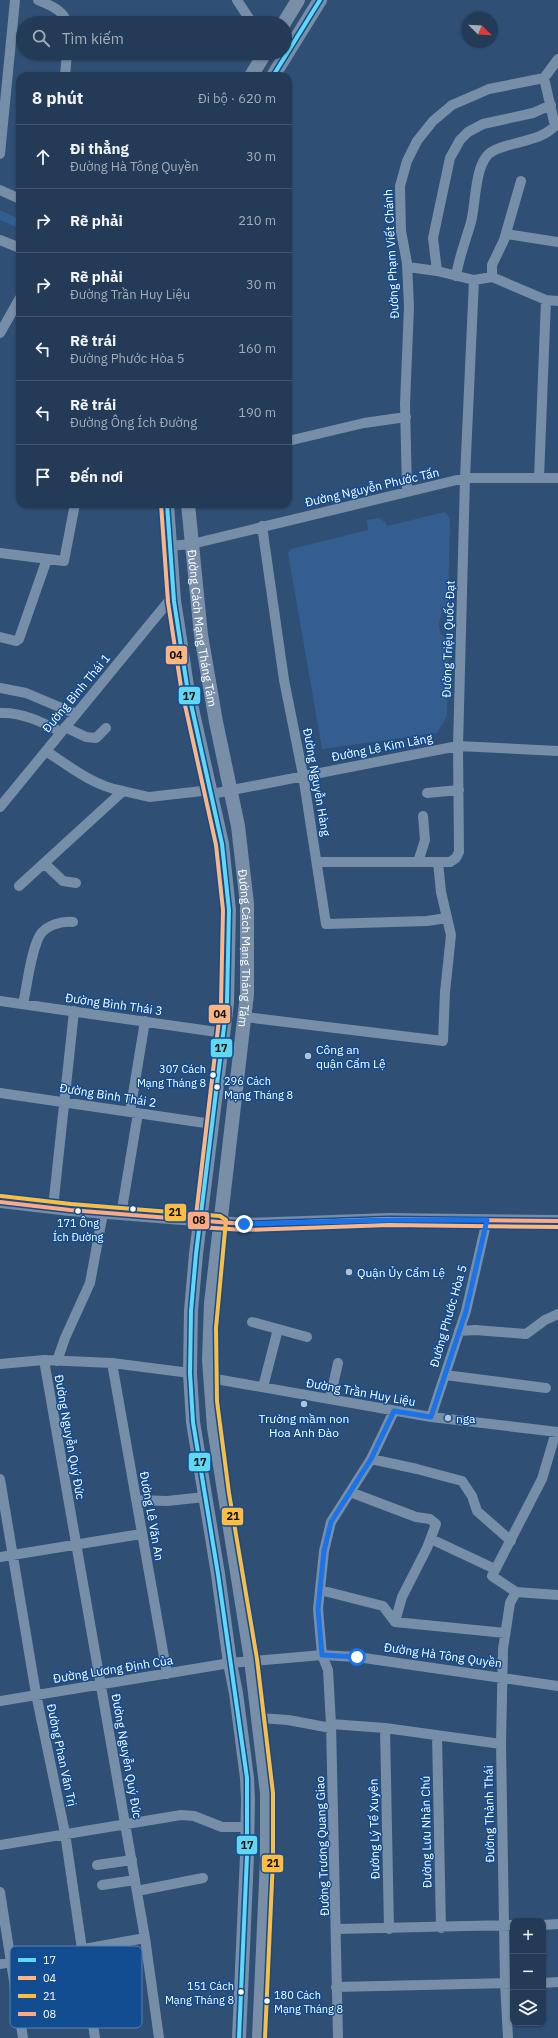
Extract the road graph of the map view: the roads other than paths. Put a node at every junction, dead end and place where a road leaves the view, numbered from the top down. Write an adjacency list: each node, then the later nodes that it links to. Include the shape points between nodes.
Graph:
1 (14, 0): 18 (street)
2 (38, 0): 5 (street)
3 (237, 0): 6 (street)
4 (320, 0): 7 (highway)
5 (64, 16)
6 (247, 16)
7 (292, 45)
8 (66, 60): 12 (street)
9 (261, 60): 13 (highway)
10 (283, 60): 14 (highway)
11 (557, 62): 15 (street)
12 (65, 72)
13 (254, 72)
14 (275, 72)
15 (544, 78): 16 (street); 26 (street, Đường Phạm Viết Chánh, via 489,89 467,97 438,117 417,141 407,161 400,186 401,231)
16 (551, 105): 17 (street); 27 (street, via 533,113 483,124 460,140 450,158 433,238)
17 (557, 125): 28 (street, via 542,135 500,148 486,156 476,184 471,221)
18 (0, 154)
19 (521, 181): 22 (street)
20 (0, 190): 21 (street)
21 (16, 197)
22 (506, 234): 24 (street); 29 (street, via 492,265)
23 (0, 240): 25 (street)
24 (558, 242)
25 (16, 246)
26 (408, 267): 27 (street); 35 (street, Đường Phạm Viết Chánh)
27 (437, 271): 28 (street)
28 (456, 276): 30 (street)
29 (492, 277): 30 (street); 31 (street)
30 (474, 280): 37 (street, Đường Triệu Quốc Đạt)
31 (546, 300): 32 (street); 38 (street)
32 (558, 301)
33 (16, 305): 34 (street)
34 (0, 333)
35 (406, 417): 36 (street); 40 (street, Đường Phạm Viết Chánh)
36 (292, 440)
37 (465, 478): 38 (street, Đường Nguyễn Phước Tấn); 40 (street, Đường Nguyễn Phước Tấn); 56 (street, Đường Triệu Quốc Đạt)
38 (539, 478): 39 (street, Đường Nguyễn Phước Tấn)
39 (558, 478)
40 (407, 492): 44 (street, Đường Nguyễn Phước Tấn)
41 (74, 508): 48 (street, via 64,561)
42 (165, 508): 46 (highway, Đường Cách Mạng Tháng Tám)
43 (188, 508): 45 (highway, Đường Cách Mạng Tháng Tám)
44 (262, 526): 45 (street, Đường Nguyễn Phước Tấn); 59 (street, Đường Nguyễn Hàng, via 284,680)
45 (192, 544): 46 (street, Đường Nguyễn Phước Tấn); 60 (highway, Đường Cách Mạng Tháng Tám, via 206,672)
46 (170, 546): 49 (highway, Đường Cách Mạng Tháng Tám)
47 (0, 553): 48 (street)
48 (47, 559): 50 (street, via 20,639 16,641)
49 (174, 596): 53 (street, Đường Bình Thái 1); 63 (highway, Đường Cách Mạng Tháng Tám, via 187,686)
50 (0, 638)
51 (0, 688): 53 (street, via 26,694)
52 (0, 713): 55 (street, via 12,712)
53 (76, 714): 55 (street, Đường Bình Thái 1)
54 (106, 728): 55 (street, via 96,738)
55 (63, 729): 57 (street, Đường Bình Thái 1)
56 (458, 746): 58 (street, Đường Lê Kim Lăng); 59 (street, Đường Lê Kim Lăng); 61 (street, Đường Triệu Quốc Đạt)
57 (46, 751): 62 (street, Đường Lê Kim Lăng, via 86,778); 65 (street, Đường Bình Thái 1)
58 (558, 751)
59 (303, 775): 60 (street, Đường Lê Kim Lăng); 67 (street, Đường Nguyễn Hàng)
60 (232, 790): 63 (street, Đường Lê Kim Lăng); 78 (highway, Đường Cách Mạng Tháng Tám, via 247,904 248,966)
61 (459, 790): 64 (street); 69 (street, Đường Triệu Quốc Đạt, via 459,852 450,862)
62 (123, 791): 63 (street, Đường Lê Kim Lăng, via 149,797); 70 (street)
63 (211, 792): 80 (highway, Đường Cách Mạng Tháng Tám, via 224,862 229,910)
64 (427, 794)
65 (1, 803)
66 (424, 816): 68 (street, via 424,840)
67 (317, 862): 68 (street, Đường Triệu Quốc Đạt); 73 (street, Đường Nguyễn Hàng, via 326,924 428,921)
68 (418, 862): 69 (street, Đường Triệu Quốc Đạt)
69 (438, 862): 73 (street)
70 (44, 863): 71 (street, via 63,881); 72 (street)
71 (76, 883)
72 (19, 886)
73 (447, 918): 78 (street, via 451,935 441,1042)
74 (73, 922): 76 (street, via 55,924 41,934 30,967)
75 (0, 1001): 76 (street, Đường Bình Thái 3)
76 (23, 1004): 77 (street, Đường Bình Thái 3)
77 (74, 1011): 79 (street, Đường Bình Thái 3); 82 (street)
78 (245, 1017): 92 (highway, Đường Cách Mạng Tháng Tám)
79 (145, 1021): 80 (street, Đường Bình Thái 3); 83 (street)
80 (224, 1033): 84 (highway, Đường Cách Mạng Tháng Tám)
81 (0, 1093): 82 (street, Đường Bình Thái 2)
82 (64, 1101): 83 (street, Đường Bình Thái 2); 86 (street)
83 (134, 1113): 84 (street, Đường Bình Thái 2); 88 (street)
84 (212, 1124): 90 (highway, Đường Cách Mạng Tháng Tám)
85 (0, 1202): 86 (main road)
86 (53, 1208): 87 (main road)
87 (103, 1213): 88 (main road); 99 (street, via 90,1283)
88 (121, 1215): 90 (main road)
89 (487, 1220): 91 (main road); 92 (main road, via 244,1224); 96 (street, Đường Phước Hòa 5)
90 (200, 1221): 92 (main road); 103 (highway, Đường Cách Mạng Tháng Tám, via 191,1311)
91 (558, 1221)
92 (220, 1222): 105 (highway, Đường Cách Mạng Tháng Tám, via 210,1322)
93 (558, 1314): 96 (street, via 526,1334)
94 (252, 1322): 95 (street)
95 (278, 1329): 97 (street); 106 (street)
96 (459, 1331): 104 (street, Đường Phước Hòa 5)
97 (307, 1336)
98 (44, 1360): 99 (street); 102 (street); 120 (street, Đường Nguyễn Quý Đức)
99 (57, 1361): 100 (street)
100 (112, 1363): 103 (street); 116 (street, Đường Lê Văn An)
101 (338, 1363): 108 (street)
102 (0, 1364)
103 (190, 1373): 115 (highway, Đường Cách Mạng Tháng Tám, via 193,1422)
104 (445, 1375): 107 (street); 110 (street, Đường Phước Hòa 5)
105 (210, 1378): 106 (street, Đường Trần Huy Liệu); 130 (highway, Đường Cách Mạng Tháng Tám, via 223,1494)
106 (263, 1387): 108 (street, Đường Trần Huy Liệu)
107 (546, 1388)
108 (330, 1399): 109 (street, Đường Trần Huy Liệu)
109 (394, 1411): 110 (street, Đường Trần Huy Liệu); 112 (street, Đường Trương Quang Giao)
110 (431, 1417): 111 (street, Đường Trần Huy Liệu)
111 (557, 1432): 119 (street, Đường Trần Huy Liệu, via 542,1480)
112 (371, 1459): 114 (street, Đường Trương Quang Giao); 119 (street, via 462,1481 478,1511)
113 (0, 1479): 121 (street, Đường Phan Văn Trị)
114 (350, 1492): 118 (street, via 430,1519 436,1524); 124 (street, Đường Trương Quang Giao, via 331,1522 324,1551)
115 (205, 1497): 116 (street, via 167,1501); 131 (highway, Đường Cách Mạng Tháng Tám)
116 (136, 1500): 117 (street, Đường Lê Văn An)
117 (141, 1534): 120 (street); 132 (street, Đường Lê Văn An)
118 (431, 1539): 123 (street); 127 (street, via 408,1581)
119 (511, 1540): 123 (street, Đường Trần Huy Liệu)
120 (76, 1546): 121 (street); 134 (street, Đường Nguyễn Quý Đức)
121 (13, 1555): 122 (street); 136 (street, Đường Phan Văn Trị)
122 (0, 1557)
123 (495, 1568): 125 (street, via 492,1576)
124 (320, 1590): 127 (street, via 383,1606); 129 (street, Đường Trương Quang Giao, via 318,1609)
125 (516, 1592): 126 (street); 128 (street, Đường Thành Thái, via 510,1603)
126 (558, 1595)
127 (395, 1622): 128 (street)
128 (506, 1633): 133 (street, Đường Thành Thái)
129 (322, 1655): 130 (street, Đường Hà Tông Quyền); 133 (street, Đường Hà Tông Quyền, via 357,1657); 139 (street, Đường Trương Quang Giao, via 328,1670)
130 (251, 1660): 131 (street, Đường Lương Định Của); 138 (highway, Đường Cách Mạng Tháng Tám)
131 (230, 1663): 132 (street, Đường Lương Định Của); 144 (highway, Đường Cách Mạng Tháng Tám, via 247,1778)
132 (167, 1674): 134 (street, Đường Lương Định Của)
133 (502, 1677): 135 (street, Đường Hà Tông Quyền); 142 (street, Đường Thành Thái)
134 (101, 1684): 136 (street, Đường Lương Định Của); 143 (street, Đường Nguyễn Quý Đức)
135 (558, 1686)
136 (36, 1694): 137 (street, Đường Lương Định Của); 145 (street, Đường Phan Văn Trị)
137 (0, 1701)
138 (259, 1718): 139 (street); 175 (highway, Đường Cách Mạng Tháng Tám, via 267,1793 267,1859)
139 (331, 1726): 140 (street); 157 (street, Đường Trương Quang Giao)
140 (384, 1728): 141 (street); 158 (street, Đường Lý Tế Xuyên)
141 (437, 1735): 142 (street); 156 (street, Đường Lưu Nhân Chú)
142 (501, 1744): 155 (street, Đường Thành Thái)
143 (125, 1824): 144 (street, via 181,1815 194,1816 222,1827); 145 (street); 147 (street, Đường Nguyễn Quý Đức)
144 (247, 1827): 174 (highway, Đường Cách Mạng Tháng Tám)
145 (65, 1833): 146 (street); 160 (street, Đường Phan Văn Trị)
146 (0, 1845)
147 (132, 1860): 148 (street); 151 (street, Đường Nguyễn Quý Đức)
148 (97, 1865)
149 (203, 1878): 151 (street)
150 (102, 1885): 151 (street)
151 (136, 1886): 159 (street, Đường Nguyễn Quý Đức)
152 (0, 1892): 162 (street)
153 (546, 1924): 154 (street)
154 (558, 1924)
155 (509, 1925): 156 (street); 166 (street, Đường Thành Thái)
156 (442, 1928): 158 (street)
157 (337, 1929): 158 (street); 168 (street, Đường Trương Quang Giao)
158 (389, 1929)
159 (145, 1938): 161 (street); 173 (street, Đường Nguyễn Quý Đức)
160 (82, 1946)
161 (99, 1946)
162 (10, 1957)
163 (10, 1963): 164 (street)
164 (0, 1964)
165 (558, 1982): 167 (street)
166 (509, 1983): 168 (street); 177 (street, Đường Thành Thái)
167 (546, 1983)
168 (336, 1987): 176 (street, Đường Trương Quang Giao)
169 (21, 2028): 171 (street)
170 (94, 2028): 172 (street, Đường Phan Văn Trị)
171 (23, 2038)
172 (95, 2038)
173 (159, 2038)
174 (239, 2038)
175 (259, 2038)
176 (338, 2038)
177 (508, 2038)

